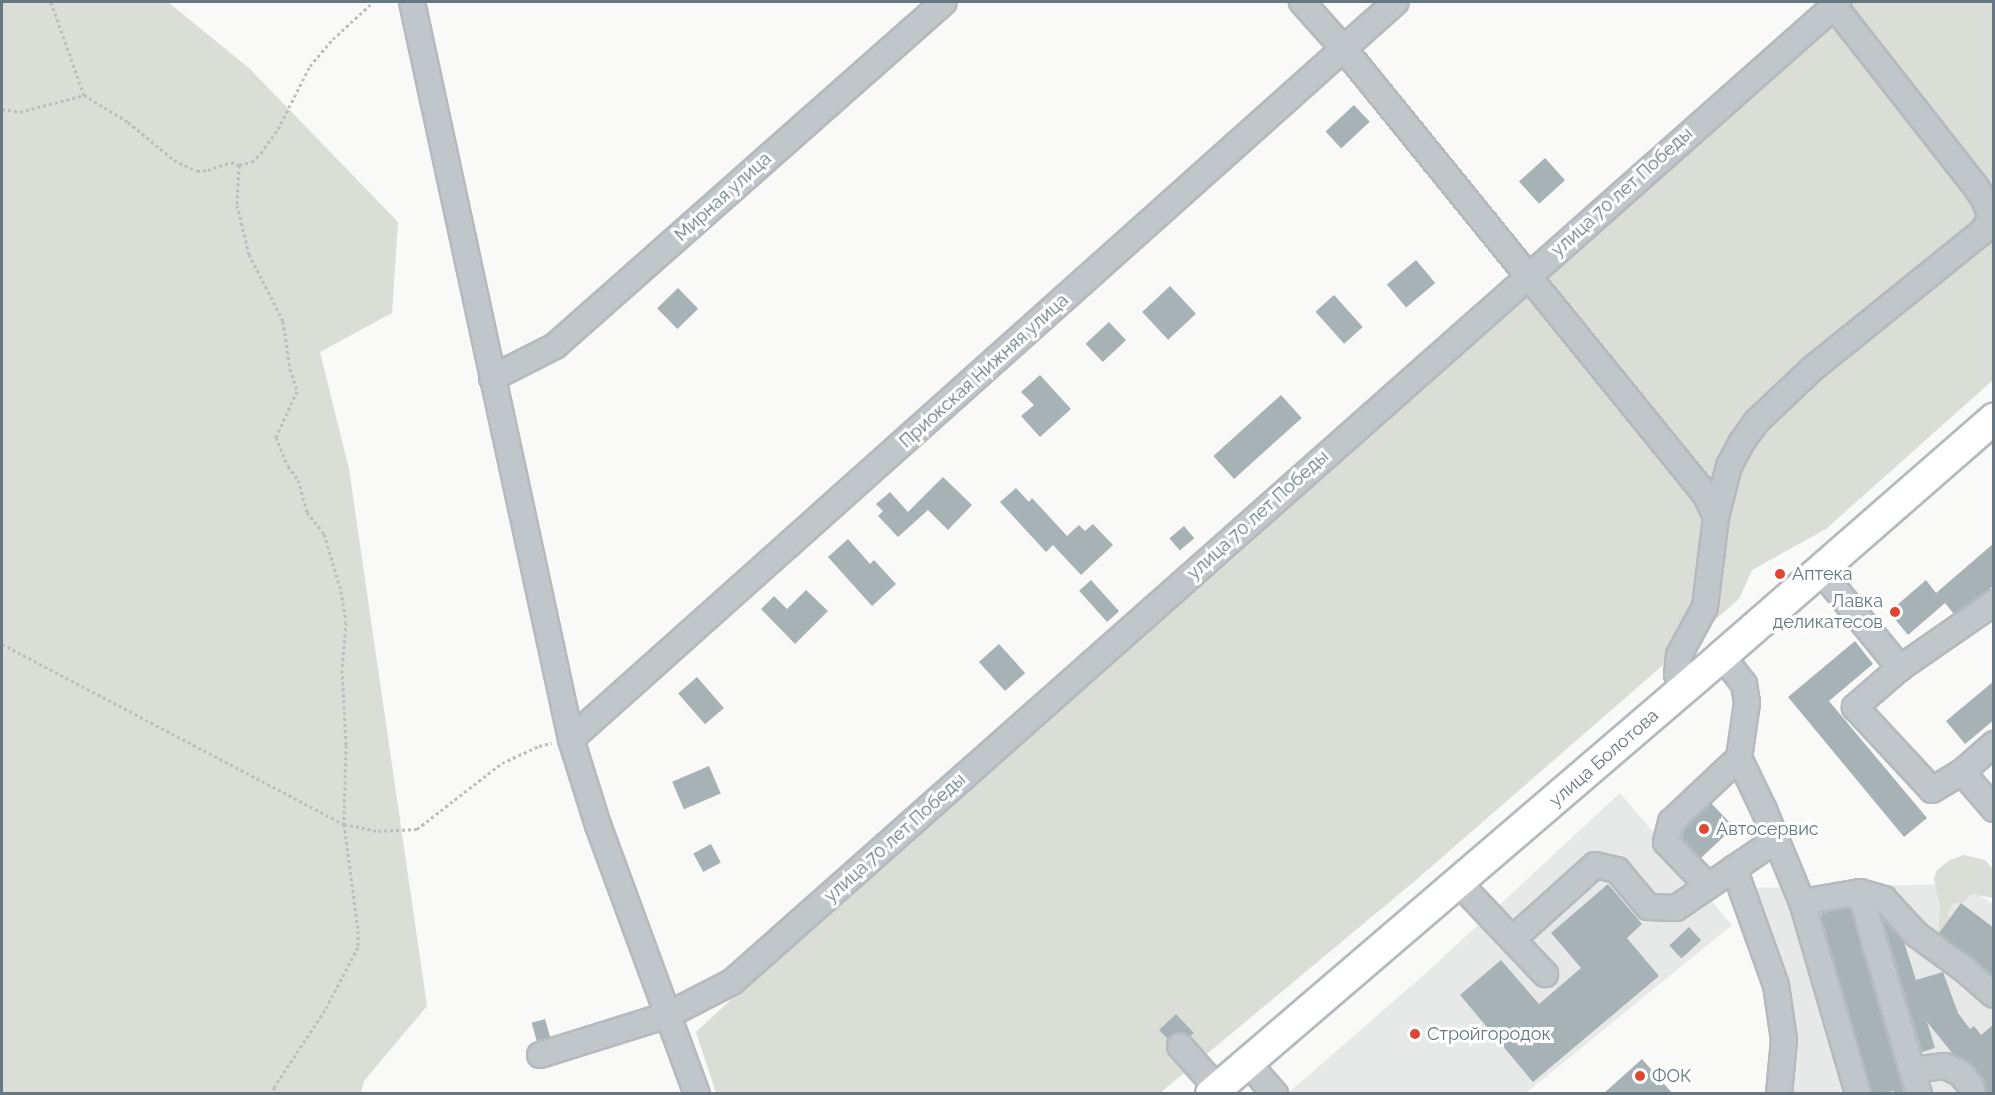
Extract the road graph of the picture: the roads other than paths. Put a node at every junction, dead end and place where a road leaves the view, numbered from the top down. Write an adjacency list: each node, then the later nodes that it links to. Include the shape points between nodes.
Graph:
1 (412, 2): 8 (street)
2 (944, 2): 8 (street, Мирная улица, via 555,346)
3 (1302, 2): 6 (street)
4 (1396, 2): 6 (street, Приокская Нижняя улица)
5 (1837, 4): 7 (street, улица 70 лет Победы); 10 (street, via 1976,187 1991,218 1983,231 1812,369 1756,422 1729,466)
6 (1344, 49): 7 (street); 16 (street, Приокская Нижняя улица)
7 (1528, 275): 10 (street, via 1705,494); 30 (street, улица 70 лет Победы, via 732,982)
8 (492, 378): 16 (street)
9 (1994, 419): 11 (main road, улица Болотова)
10 (1716, 517): 15 (street, via 1705,607 1679,655 1677,674)
11 (1821, 570): 13 (main road, улица Болотова); 14 (street)
12 (1994, 603): 14 (street)
13 (1722, 656): 15 (main road, улица Болотова); 18 (street, via 1744,684 1747,704)
14 (1900, 669): 19 (street, via 1855,707 1932,790)
15 (1683, 690): 23 (main road, улица Болотова)
16 (571, 739): 30 (street, via 598,825)
17 (1994, 744): 19 (street)
18 (1739, 758): 21 (street); 24 (street, via 1671,822 1666,842)
19 (1962, 772): 20 (street)
20 (1994, 809)
21 (1776, 840): 22 (street); 26 (street)
22 (1734, 868): 24 (street); 38 (street, via 1776,985 1784,1040)
23 (1458, 882): 27 (street); 33 (main road, улица Болотова)
24 (1708, 886): 27 (street, via 1676,908 1648,907 1617,870 1595,865)
25 (1860, 892): 26 (street); 29 (street, via 1884,899 1916,934); 34 (street)
26 (1802, 902): 39 (street)
27 (1514, 938): 28 (street)
28 (1545, 974)
29 (1994, 995)
30 (668, 1015): 32 (street, улица 70 лет Победы); 36 (street)
31 (1180, 1046): 35 (street)
32 (540, 1055)
33 (1247, 1062): 35 (main road, улица Болотова); 37 (street)
34 (1914, 1087): 40 (street, via 1946,1066 1960,1073)
35 (1214, 1091)
36 (697, 1094)
37 (1275, 1094)
38 (1779, 1094)
39 (1858, 1094)
40 (1973, 1094)

